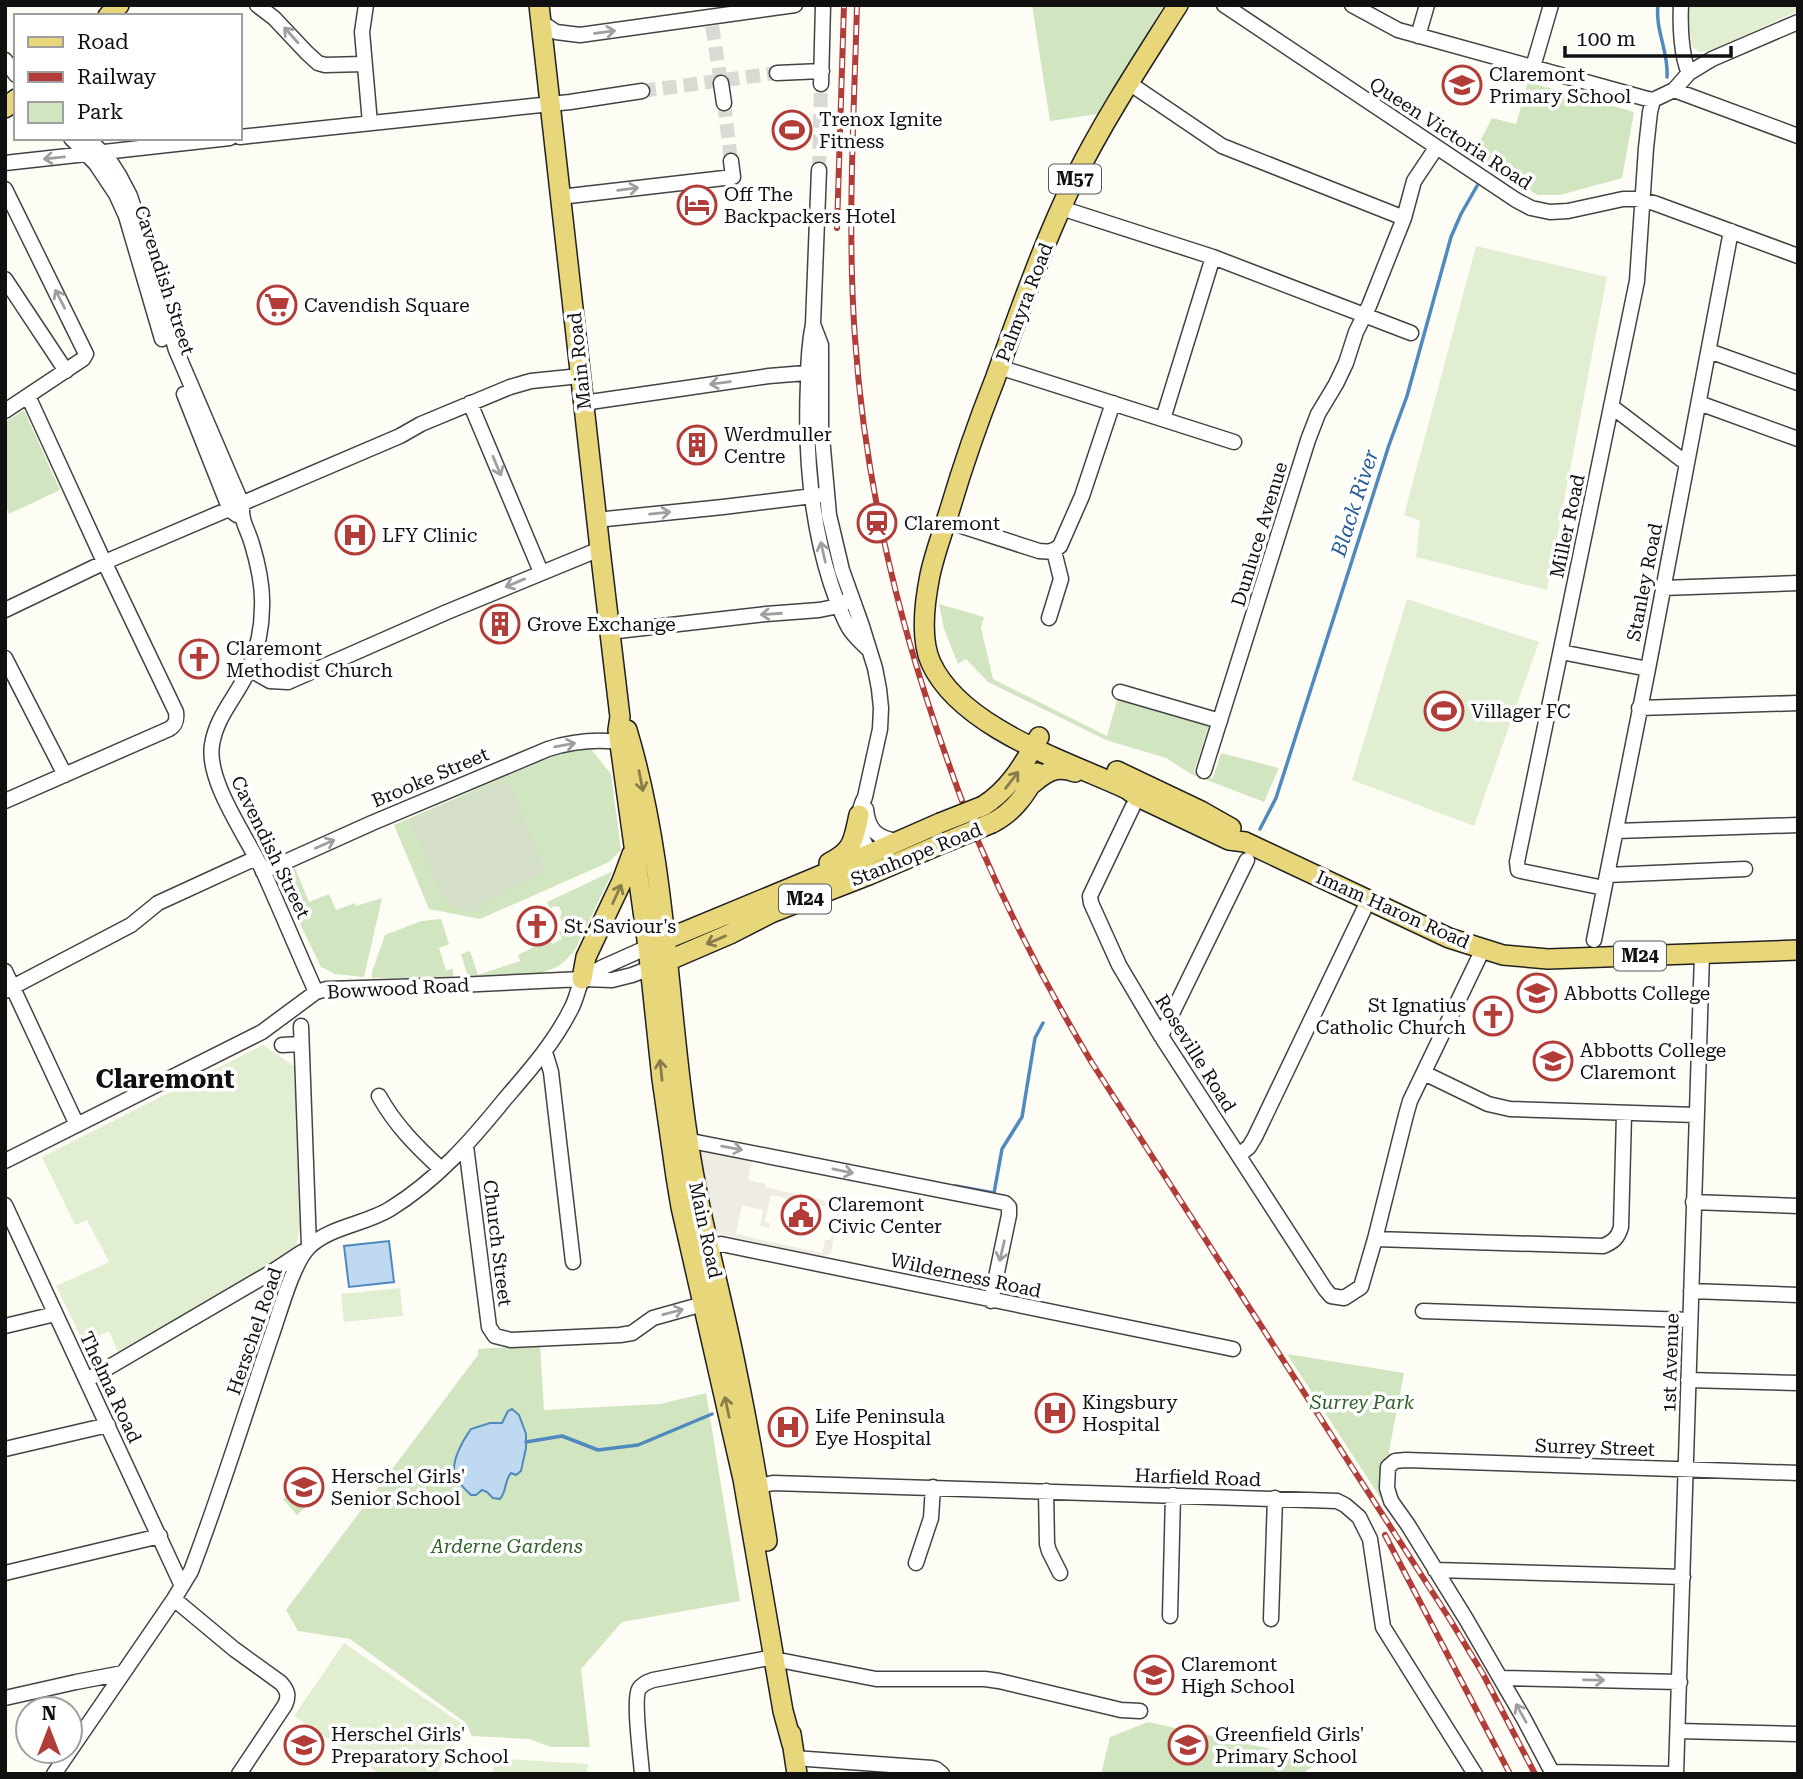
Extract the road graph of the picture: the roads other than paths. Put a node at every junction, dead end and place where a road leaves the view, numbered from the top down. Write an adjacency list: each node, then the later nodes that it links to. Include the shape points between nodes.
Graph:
1 (257, 5): 14 (street, one-way to 1, via 318,63)
2 (366, 5): 14 (street)
3 (795, 5): 11 (street, one-way to 3, via 556,32 580,35 711,22)
4 (823, 5): 16 (street, via 822,77)
5 (1178, 5): 19 (main road, Palmyra Road / M57)
6 (1224, 5): 31 (street, Queen Victoria Road)
7 (1352, 5): 13 (street)
8 (1427, 5): 13 (street)
9 (1551, 5): 15 (street)
10 (1681, 5): 17 (street)
11 (540, 13): 24 (main road, Main Road)
12 (1798, 22): 17 (street)
13 (1418, 36): 15 (street)
14 (364, 64): 25 (street)
15 (1533, 67): 22 (street)
16 (777, 73)
17 (1689, 73): 20 (street)
18 (721, 83): 23 (street)
19 (1129, 83): 39 (main road, Palmyra Road / M57); 40 (street, via 1222,146)
20 (1674, 90): 22 (street); 26 (street)
21 (642, 91): 24 (street)
22 (1653, 100): 38 (street, Miller Road)
23 (724, 103)
24 (551, 104): 25 (street); 37 (main road, Main Road)
25 (370, 123): 27 (street)
26 (1798, 136)
27 (242, 137)
28 (74, 140): 32 (street, Cavendish Street)
29 (89, 140): 32 (street, Cavendish Street)
30 (213, 140): 32 (street)
31 (1436, 148): 38 (street, Queen Victoria Road, via 1516,200 1541,210 1559,212 1623,199); 40 (street, Dunluce Avenue, via 1414,181)
32 (95, 154): 34 (street, one-way to 34); 67 (street, Cavendish Street, via 119,175 130,196 176,349)
33 (731, 160): 37 (street, one-way to 33, via 733,177)
34 (5, 163)
35 (819, 170): 50 (street, via 813,324 821,345)
36 (5, 189): 49 (street, one-way to 36, via 83,359 86,350)
37 (560, 197): 52 (main road, Main Road)
38 (1643, 200): 41 (street, Queen Victoria Road); 60 (street, Miller Road, via 1637,281)
39 (1061, 208): 43 (street); 48 (main road, Palmyra Road / M57)
40 (1404, 218): 45 (street, Dunluce Avenue)
41 (1731, 231): 42 (street, Queen Victoria Road); 47 (street, Stanley Road)
42 (1798, 256)
43 (1213, 257): 45 (street); 62 (street)
44 (5, 279): 49 (street)
45 (1365, 314): 46 (street); 90 (street, Dunluce Avenue, via 1308,440)
46 (1411, 333)
47 (1709, 351): 53 (street); 58 (street, Stanley Road)
48 (999, 367): 55 (street); 69 (main road, Palmyra Road / M57)
49 (66, 370): 54 (street)
50 (815, 372): 51 (street); 59 (street); 66 (street, via 821,426)
51 (784, 374): 57 (street, one-way to 57); 59 (street, via 796,384)
52 (580, 376): 56 (street, via 521,383); 57 (main road, Main Road)
53 (1798, 383)
54 (28, 396): 61 (street); 72 (street)
55 (1113, 402): 62 (street); 71 (street, via 1083,496)
56 (470, 403): 67 (street, via 264,494); 73 (street, one-way to 73)
57 (583, 403): 68 (main road, Main Road)
58 (1699, 403): 63 (street); 65 (street, Stanley Road)
59 (807, 405): 66 (street, via 808,464)
60 (1611, 406): 65 (street); 83 (street, Miller Road)
61 (5, 411)
62 (1163, 419): 64 (street)
63 (1798, 439)
64 (1234, 442)
65 (1686, 463): 75 (street, Stanley Road)
66 (820, 495): 68 (street, one-way to 66); 76 (street); 77 (street, one-way to 66, via 825,561)
67 (238, 511): 72 (street); 85 (street, Cavendish Street, via 255,557 263,605)
68 (596, 520): 70 (main road, Main Road)
69 (946, 522): 71 (street, via 1039,551); 80 (main road, Palmyra Road / M57, via 930,574)
70 (600, 549): 73 (street); 81 (main road, Main Road)
71 (1054, 551): 79 (street, via 1061,579)
72 (105, 562): 78 (street); 94 (street, via 176,712 176,722)
73 (541, 572): 85 (street, one-way to 85, via 288,682 270,681)
74 (1798, 583): 75 (street)
75 (1662, 588): 86 (street, Stanley Road)
76 (849, 593): 77 (street); 82 (street)
77 (839, 607): 81 (street, one-way to 81); 82 (street, via 850,630)
78 (5, 610)
79 (1049, 618)
80 (925, 621): 92 (main road, via 950,672 967,693); 92 (main road, Palmyra Road / M57, via 927,654 947,688 999,729)
81 (609, 632): 91 (main road, Main Road, via 618,730)
82 (868, 648): 98 (street, via 881,708)
83 (1560, 652): 86 (street); 110 (street, Miller Road, via 1517,867 1524,872)
84 (5, 658): 94 (street)
85 (249, 669): 107 (street, Cavendish Street, via 217,727 211,754 218,783)
86 (1648, 669): 89 (street, Stanley Road)
87 (1120, 692): 90 (street)
88 (1798, 703): 89 (street)
89 (1639, 708): 101 (street, Stanley Road)
90 (1220, 721): 93 (street, Dunluce Avenue)
91 (625, 742): 104 (main road, Main Road); 109 (street, Brooke Street, one-way to 91, via 548,749); 114 (main road, Main Road, one-way to 114, via 642,787)
92 (1044, 745): 95 (main road, Stanhope Road / M24); 97 (main road, Imam Haron Road / M24, via 1127,789); 99 (main road, Stanhope Road / M24, one-way to 92, via 995,798); 105 (main road, Imam Haron Road / M24, via 1201,811 1235,830)
93 (1204, 771)
94 (65, 775): 96 (street)
95 (1032, 783): 97 (main road, via 1061,768 1124,793); 99 (main road, Stanhope Road / M24, via 1003,817)
96 (5, 801)
97 (1135, 802): 105 (main road, Imam Haron Road / M24); 124 (street, Roseville Road, via 1090,899 1119,965)
98 (862, 806): 103 (street, via 871,827); 106 (street, via 861,836); 111 (main road, via 846,853)
99 (988, 814): 102 (main road, Stanhope Road / M24, bridge)
100 (1798, 825): 101 (street)
101 (1616, 831): 110 (street, Stanley Road)
102 (943, 836): 103 (main road, Stanhope Road / M24); 106 (main road, via 883,858); 118 (main road, Stanhope Road / M24, one-way to 118, via 869,875 771,913)
103 (897, 841): 106 (main road, Stanhope Road / M24)
104 (634, 850): 114 (main road, Main Road); 120 (main road, one-way to 104, via 586,957)
105 (1246, 851): 112 (main road, Imam Haron Road / M24); 124 (street)
106 (870, 853): 111 (main road, Stanhope Road / M24)
107 (256, 858): 109 (street, Cavendish Street); 121 (street, via 158,903 131,925)
108 (1745, 869): 110 (street)
109 (263, 872): 122 (street, Cavendish Street)
110 (1606, 882): 113 (street, Stanley Road)
111 (793, 887): 114 (main road, Stanhope Road / M24)
112 (1369, 899): 115 (main road, Imam Haron Road / M24, via 1449,938); 135 (street, via 1255,1137)
113 (1594, 940)
114 (657, 943): 118 (main road, Main Road); 120 (street, Bowwood Road)
115 (1483, 949): 117 (main road, Imam Haron Road / M24, via 1548,959); 128 (street)
116 (1798, 950): 117 (main road, Imam Haron Road / M24)
117 (1702, 954): 131 (street, 1st Avenue)
118 (659, 965): 120 (street, Bowwood Road, via 612,980); 133 (main road, Main Road)
119 (5, 971): 121 (street)
120 (582, 979): 122 (street, Bowwood Road); 127 (street, via 571,1009)
121 (9, 989): 132 (street)
122 (316, 992): 132 (street, Bowwood Road, via 262,1032)
123 (300, 1026): 125 (street)
124 (1161, 1036): 135 (street, Roseville Road)
125 (301, 1044): 126 (street); 142 (street)
126 (282, 1045)
127 (545, 1052): 134 (street); 144 (street)
128 (1424, 1073): 130 (street, via 1510,1110); 141 (street, via 1406,1115)
129 (379, 1096): 137 (street, via 397,1126)
130 (1624, 1114): 131 (street); 141 (street, via 1621,1227 1610,1244)
131 (1696, 1115): 138 (street, 1st Avenue)
132 (77, 1125): 136 (street, Bowwood Road)
133 (678, 1139): 143 (main road, Main Road, via 681,1207); 147 (street, one-way to 147, via 1005,1203 1009,1216)
134 (466, 1146): 137 (street); 148 (street, Church Street, one-way to 148, via 490,1331 495,1336 511,1340 620,1335 666,1313)
135 (1239, 1155): 141 (street, Roseville Road, via 1327,1293 1344,1298 1361,1287)
136 (5, 1161)
137 (441, 1169): 142 (street, via 388,1210 321,1237)
138 (1693, 1202): 140 (street); 145 (street, 1st Avenue)
139 (5, 1205): 150 (street, Thelma Road)
140 (1798, 1206)
141 (1375, 1238)
142 (309, 1247): 154 (street); 172 (street, Herschel Road, via 297,1265)
143 (700, 1249): 147 (street, Wilderness Road, via 721,1244); 148 (main road, Main Road); 162 (main road, Main Road, via 736,1369)
144 (573, 1262)
145 (1691, 1291): 146 (street); 151 (street, 1st Avenue)
146 (1798, 1294)
147 (990, 1301): 153 (street, Wilderness Road)
148 (703, 1304): 162 (main road, Main Road, one-way to 148)
149 (1423, 1311): 151 (street)
150 (55, 1314): 152 (street); 154 (street, Thelma Road)
151 (1690, 1320): 155 (street, 1st Avenue)
152 (5, 1326)
153 (1233, 1349)
154 (86, 1380): 157 (street, Thelma Road)
155 (1688, 1380): 156 (street); 159 (street, 1st Avenue)
156 (1798, 1383)
157 (108, 1425): 158 (street); 166 (street, Thelma Road)
158 (5, 1449)
159 (1686, 1469): 160 (street, Surrey Street); 168 (street, Surrey Street, via 1391,1463 1388,1496); 171 (street, 1st Avenue)
160 (1798, 1472)
161 (933, 1487): 162 (street, Harfield Road, via 773,1483); 163 (street, Harfield Road); 167 (street, via 929,1526)
162 (752, 1488): 176 (main road, Main Road)
163 (1046, 1491): 164 (street, Harfield Road); 170 (street, via 1047,1544)
164 (1173, 1495): 165 (street, Harfield Road); 174 (street)
165 (1275, 1498): 175 (street); 190 (street, Harfield Road, via 1337,1501 1359,1517 1370,1539 1383,1627)
166 (160, 1536): 169 (street); 172 (street, Thelma Road)
167 (916, 1563)
168 (1436, 1570): 171 (street); 178 (street)
169 (5, 1573)
170 (1060, 1573)
171 (1683, 1577): 179 (street, 1st Avenue)
172 (183, 1586): 173 (street, Herschel Road)
173 (174, 1599): 177 (street, Herschel Road); 187 (street, via 286,1689 288,1699)
174 (1170, 1616)
175 (1271, 1619)
176 (779, 1659): 181 (street, via 876,1679 999,1681); 184 (main road, Main Road, via 783,1711); 188 (street, via 653,1680 640,1687 636,1699)
177 (123, 1673): 180 (street); 186 (street, Herschel Road)
178 (1501, 1678): 179 (street, one-way to 179); 185 (street, one-way to 178)
179 (1680, 1682): 182 (street, 1st Avenue)
180 (5, 1698)
181 (1140, 1711)
182 (1678, 1731): 183 (street); 191 (street, 1st Avenue)
183 (1798, 1734)
184 (794, 1759): 189 (street, via 932,1768)
185 (1552, 1773): 191 (street)
186 (54, 1774)
187 (239, 1774)
188 (642, 1774)
189 (942, 1774)
190 (1475, 1774)
191 (1676, 1774)

